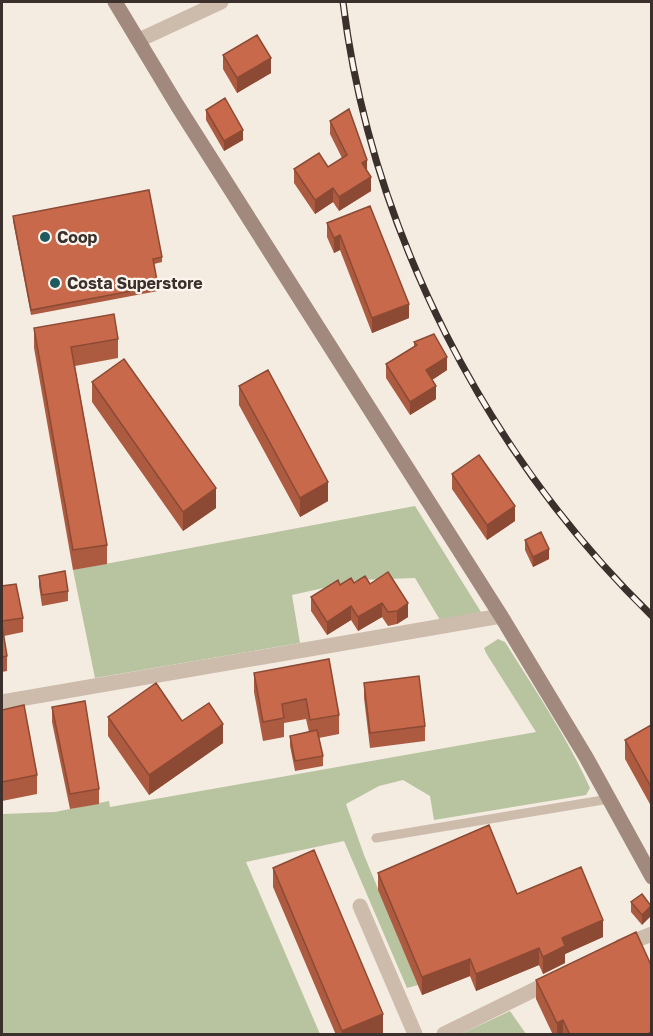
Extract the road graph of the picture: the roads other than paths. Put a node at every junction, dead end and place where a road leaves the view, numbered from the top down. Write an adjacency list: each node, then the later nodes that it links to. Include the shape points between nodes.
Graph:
1 (115, 2): 3 (street)
2 (222, 2): 3 (street)
3 (139, 40): 4 (street)
4 (501, 616): 5 (street); 6 (street)
5 (2, 702)
6 (609, 799): 7 (lane); 8 (street)
7 (376, 838)
8 (651, 877)
9 (360, 906): 13 (street)
10 (651, 936): 11 (street)
11 (608, 953)
12 (567, 973): 14 (street)
13 (415, 1035)
14 (444, 1035)

